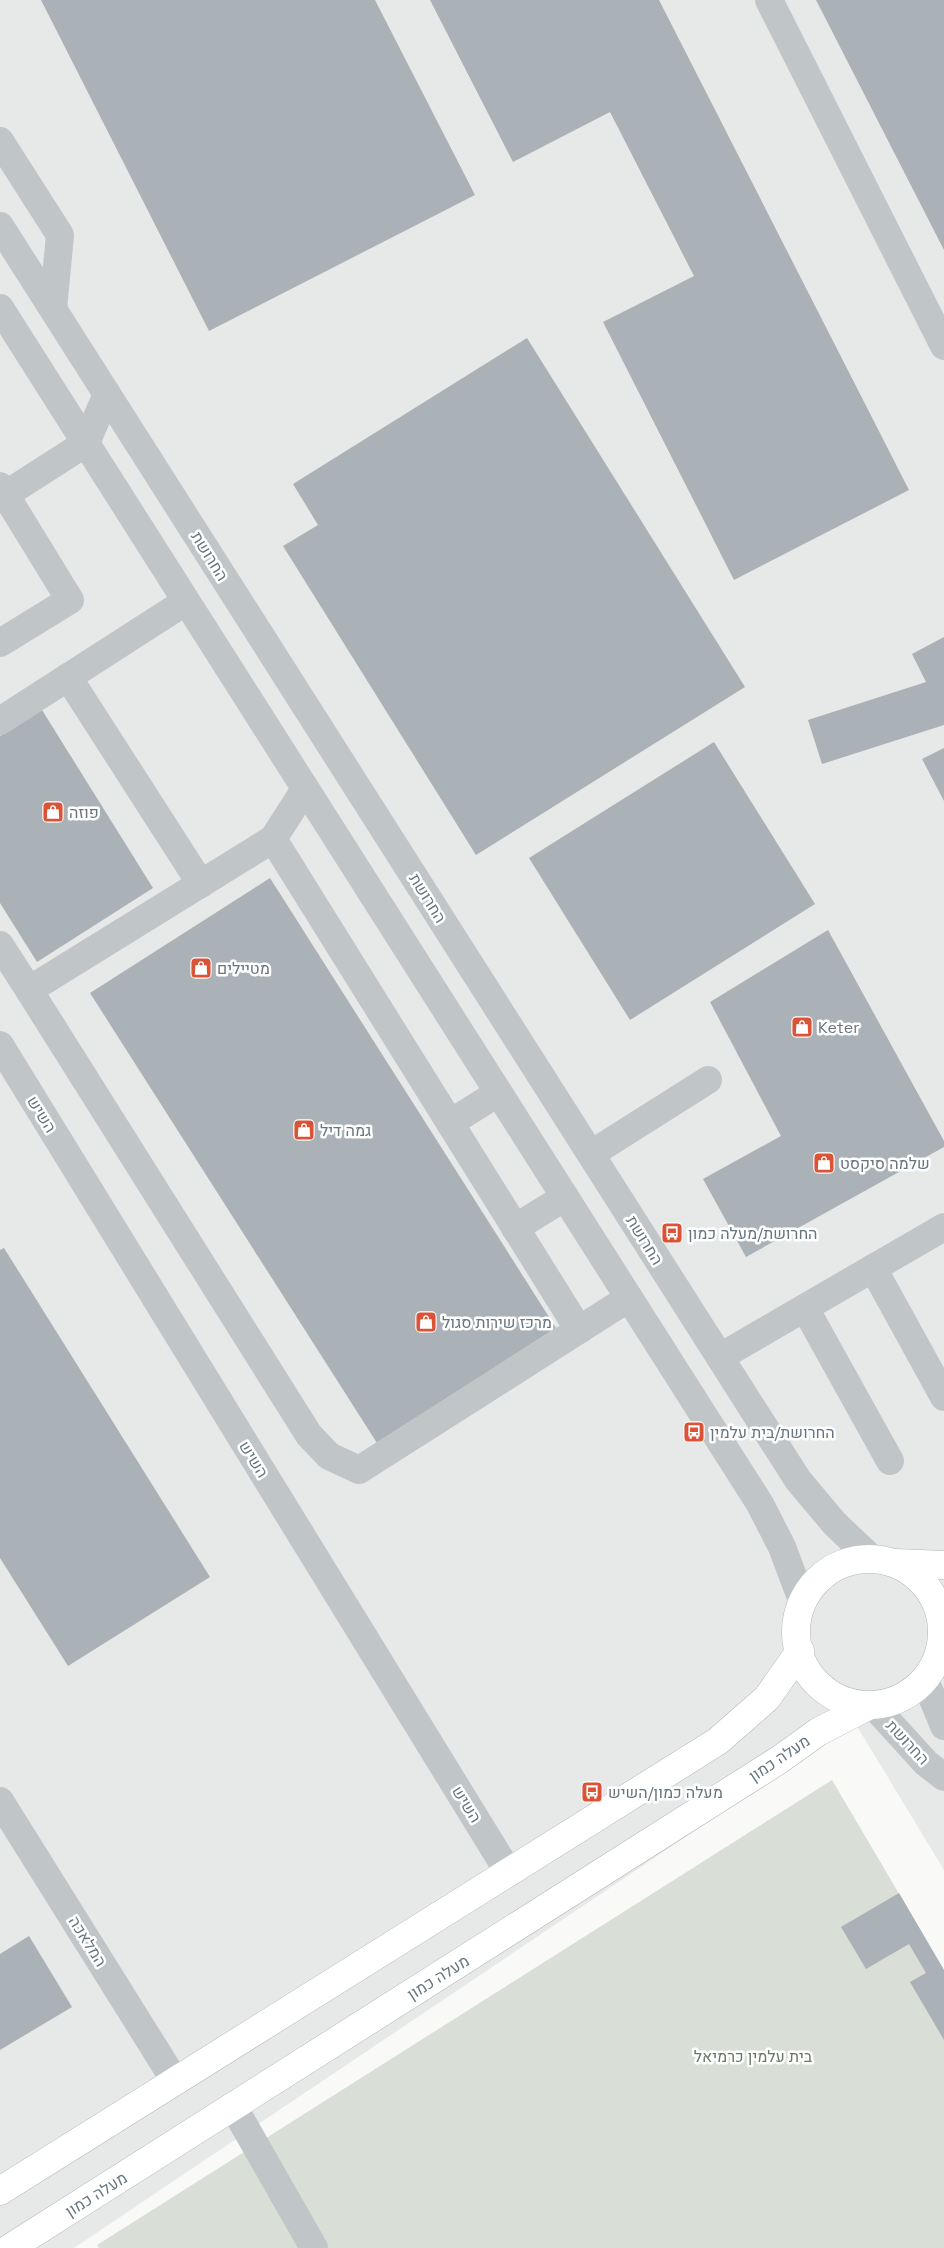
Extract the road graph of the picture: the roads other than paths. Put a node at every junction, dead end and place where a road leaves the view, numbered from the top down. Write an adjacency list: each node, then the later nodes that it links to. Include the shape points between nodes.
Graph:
1 (769, 0): 6 (street)
2 (0, 141): 5 (street, via 60,235)
3 (0, 226): 5 (street, החרושת)
4 (0, 308): 8 (street)
5 (53, 309): 7 (street, החרושת)
6 (944, 346)
7 (107, 394): 8 (street); 23 (street, החרושת)
8 (86, 443): 9 (street); 10 (street)
9 (3, 490): 11 (street, via 70,600)
10 (185, 602): 12 (street); 14 (street)
11 (0, 643)
12 (68, 677): 13 (street); 16 (street)
13 (0, 720)
14 (304, 789): 15 (street); 21 (street)
15 (274, 839): 16 (street); 22 (street)
16 (201, 884): 18 (street)
17 (0, 945): 18 (street)
18 (29, 990): 30 (street, via 309,1435 329,1456 359,1470)
19 (0, 1045): 43 (street, השיש)
20 (708, 1080): 23 (street)
21 (498, 1093): 22 (street); 24 (street)
22 (450, 1123): 26 (street)
23 (591, 1154): 31 (street, החרושת)
24 (564, 1197): 26 (street); 28 (street)
25 (944, 1227): 27 (street)
26 (515, 1228): 30 (street)
27 (873, 1268): 29 (street); 32 (street)
28 (629, 1298): 30 (street); 36 (street, via 760,1504 782,1547)
29 (804, 1308): 31 (street); 33 (street)
30 (579, 1330)
31 (720, 1357): 34 (street, החרושת, via 798,1480 835,1524)
32 (944, 1397)
33 (890, 1460)
34 (883, 1561): 35 (main road); 36 (main road, via 845,1562 817,1580); 38 (main road, via 918,1577 934,1597 942,1619 942,1645)
35 (944, 1565)
36 (802, 1600): 37 (main road, via 795,1626)
37 (800, 1651): 39 (main road, via 803,1667 819,1687 841,1701); 43 (main road, via 767,1698 718,1741)
38 (934, 1670): 39 (main road, via 917,1689 895,1702); 40 (street)
39 (870, 1706): 41 (street, החרושת); 45 (main road, מעלה כמון, via 818,1732 779,1760)
40 (944, 1726)
41 (944, 1777)
42 (0, 1801): 44 (street, המלאכה)
43 (509, 1873): 44 (main road)
44 (175, 2081): 46 (main road)
45 (233, 2106): 47 (main road, מעלה כמון); 48 (street)
46 (0, 2191)
47 (10, 2248)
48 (314, 2248)

